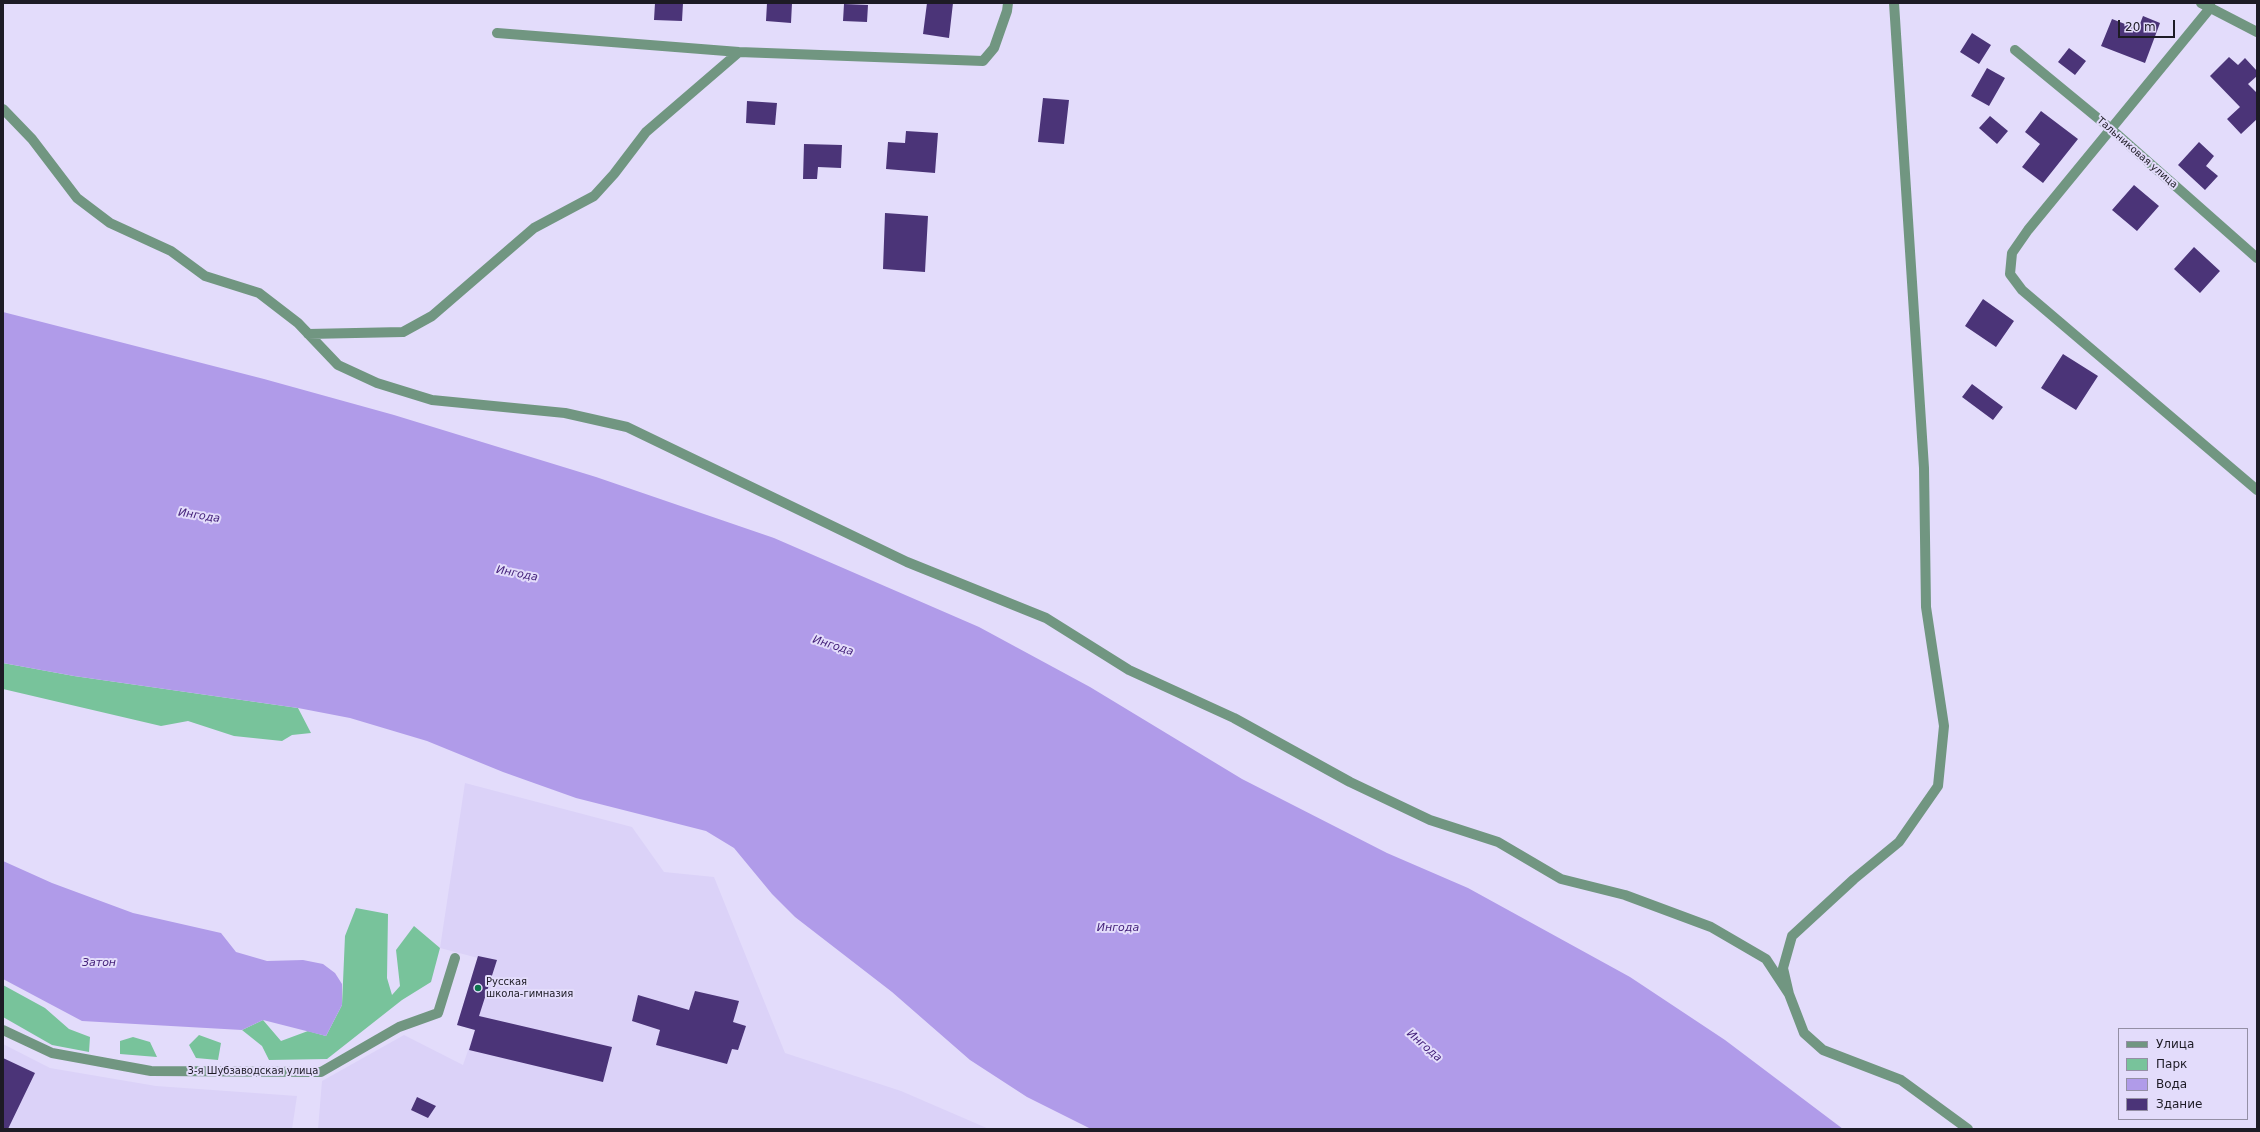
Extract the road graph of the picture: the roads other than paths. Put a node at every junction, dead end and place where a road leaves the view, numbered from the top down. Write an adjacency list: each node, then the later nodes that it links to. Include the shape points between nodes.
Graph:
1 (1008, 3): 7 (street, via 994,48 983,61)
2 (1894, 3): 14 (street, via 1924,468 1926,606 1944,726 1938,786 1899,842 1792,936 1783,968)
3 (2206, 5): 4 (street); 9 (street)
4 (2257, 32)
5 (497, 33): 7 (street)
6 (2015, 50): 9 (street, Тальниковая улица)
7 (739, 52): 11 (street, via 646,132 594,196 534,228 432,316 404,332)
8 (3, 109): 11 (street, via 32,139 77,198 110,223 171,251 205,276 259,293 298,323)
9 (2111, 129): 10 (street, Тальниковая улица); 12 (street, via 2028,230 2012,253 2010,274 2022,290)
10 (2257, 258)
11 (308, 334): 14 (street, via 338,365 377,383 432,400 564,413 626,427 907,562 1046,618 1129,670 1234,718 1350,782 1430,820 1498,842 1561,879 1625,895 1711,927 1766,959)
12 (2257, 490)
13 (456, 958): 15 (street, 3-я Шубзаводская улица, via 438,1013 399,1027 321,1072 151,1071 52,1054)
14 (1789, 994): 16 (street, via 1804,1033 1823,1050 1901,1080)
15 (3, 1030)
16 (1968, 1129)

